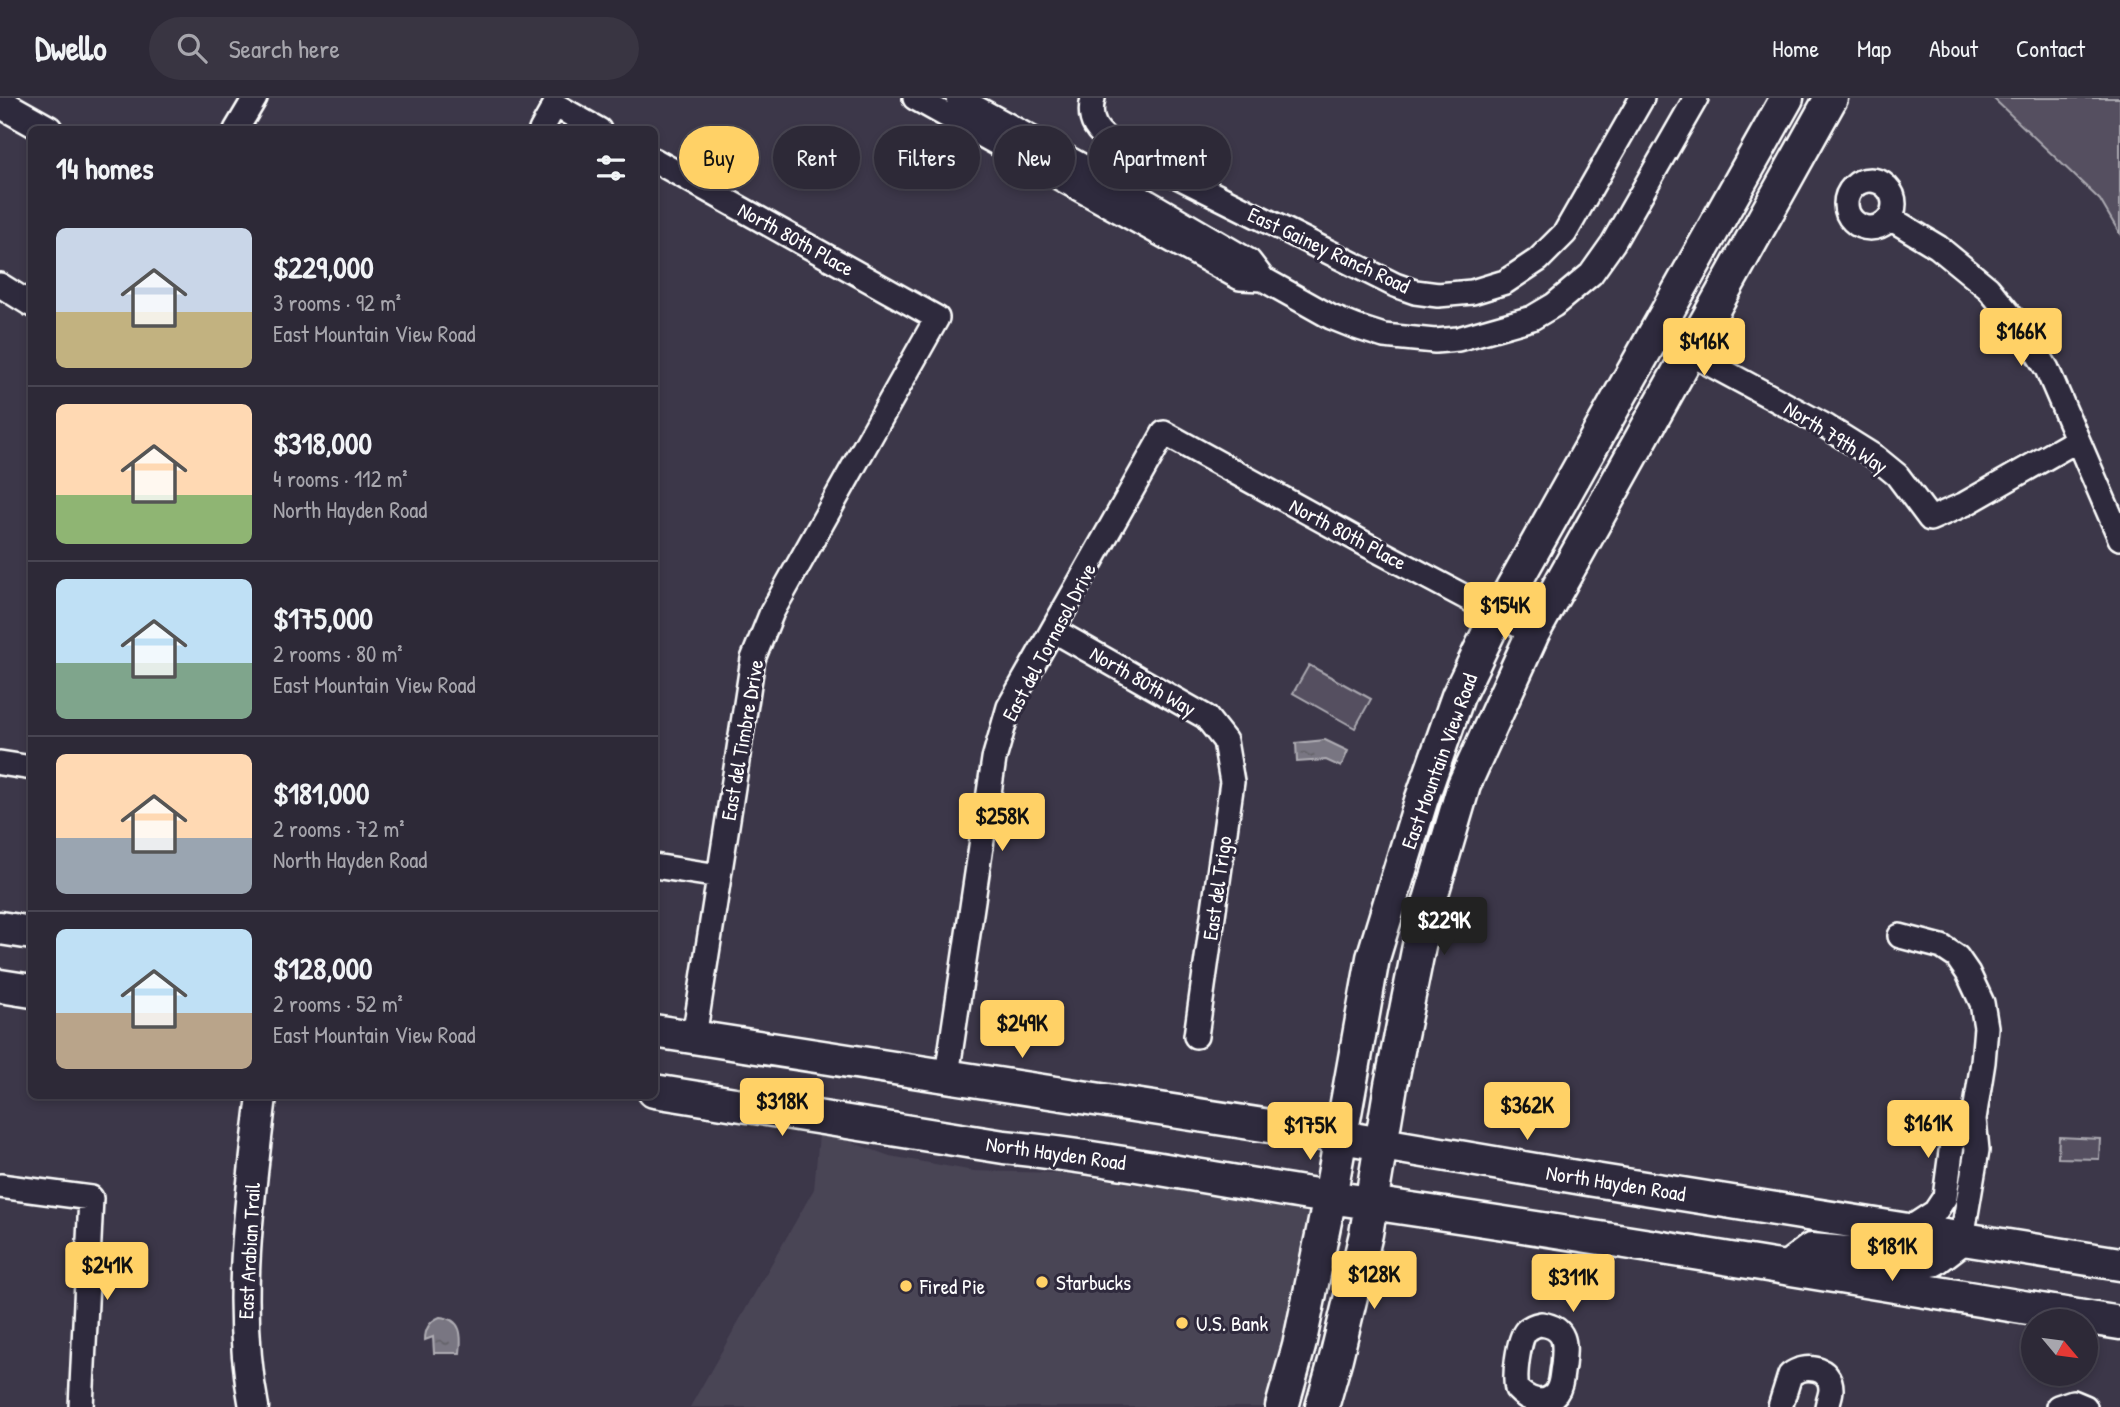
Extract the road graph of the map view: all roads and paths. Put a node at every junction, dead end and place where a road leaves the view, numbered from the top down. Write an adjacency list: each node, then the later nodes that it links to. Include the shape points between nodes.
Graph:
1 (255, 98): 11 (street)
2 (915, 98): 16 (street, East Gainey Ranch Road, via 1240,278)
3 (958, 98): 16 (street, East Gainey Ranch Road, via 1250,261)
4 (1093, 98): 5 (street, East Gainey Ranch Road, via 1094,125 1116,146 1395,285 1438,295 1472,292 1505,282 1538,260 1565,233)
5 (1642, 98)
6 (1696, 98): 16 (street, East Gainey Ranch Road, via 1591,274 1532,318 1458,339 1384,336 1331,317)
7 (1787, 98): 20 (main road, East Mountain View Road)
8 (1831, 98): 21 (main road, East Mountain View Road)
9 (0, 103): 10 (street)
10 (41, 126)
11 (238, 126)
12 (543, 126): 13 (street, via 555,105)
13 (592, 126)
14 (658, 162): 19 (street, North 80th Place)
15 (1890, 218): 23 (street, via 1938,247 1988,288 2047,369)
16 (1263, 279)
17 (2, 292): 18 (street)
18 (28, 303)
19 (937, 318): 32 (street, East del Timbre Drive, via 772,612 753,659)
20 (1654, 334): 21 (street, North 79th Way); 25 (main road, East Mountain View Road)
21 (1688, 352): 23 (street, North 79th Way, via 1828,426 1875,457 1897,475 1930,519); 27 (main road, East Mountain View Road)
22 (1164, 433): 25 (street, North 80th Place); 26 (street, East del Tornasol Drive)
23 (2077, 440): 24 (street)
24 (2120, 538)
25 (1498, 613): 27 (street, North 80th Place); 45 (main road, East Mountain View Road, via 1458,696 1373,958)
26 (1053, 629): 28 (street, North 80th Way, via 1206,717); 41 (street, East del Tornasol Drive, via 1009,707 994,759)
27 (1532, 633): 46 (main road, East Mountain View Road, via 1460,797 1424,921)
28 (1225, 741): 39 (street, East del Trigo, via 1232,782)
29 (0, 763): 30 (street)
30 (28, 767)
31 (658, 867): 32 (street)
32 (719, 876): 40 (street, East del Timbre Drive)
33 (0, 928): 34 (main road)
34 (28, 932)
35 (1900, 936): 44 (street, via 1942,947 1957,957 1982,1003 1986,1027)
36 (0, 986): 37 (main road)
37 (28, 990)
38 (658, 1032): 40 (main road, North Hayden Road)
39 (1196, 1036)
40 (694, 1037): 41 (main road, North Hayden Road)
41 (947, 1074): 45 (main road, North Hayden Road)
42 (658, 1092): 48 (main road, North Hayden Road)
43 (262, 1099): 56 (street, East Arabian Trail, via 244,1294)
44 (1973, 1119): 50 (street, via 1952,1144 1945,1197 1935,1212); 51 (street, via 1977,1150)
45 (1341, 1136): 46 (main road, North Hayden Road); 48 (main road, East Mountain View Road)
46 (1381, 1143): 49 (main road, East Mountain View Road); 50 (main road, North Hayden Road)
47 (0, 1186): 55 (street, via 91,1198)
48 (1330, 1197): 49 (main road, North Hayden Road); 57 (main road, East Mountain View Road)
49 (1372, 1202): 53 (main road, North Hayden Road); 58 (main road, East Mountain View Road)
50 (1909, 1229): 51 (main road, North Hayden Road)
51 (1962, 1238): 52 (main road, North Hayden Road); 53 (main road, via 1933,1259 1811,1250)
52 (2120, 1264)
53 (1787, 1268): 54 (main road, North Hayden Road)
54 (2120, 1323)
55 (81, 1407)
56 (254, 1407)
57 (1282, 1407)
58 (1322, 1407)
59 (1780, 1407): 60 (street, via 1790,1375 1810,1367 1821,1371 1830,1384)
60 (1827, 1407)
61 (2057, 1407): 62 (street, via 2073,1402)
62 (2085, 1407)

